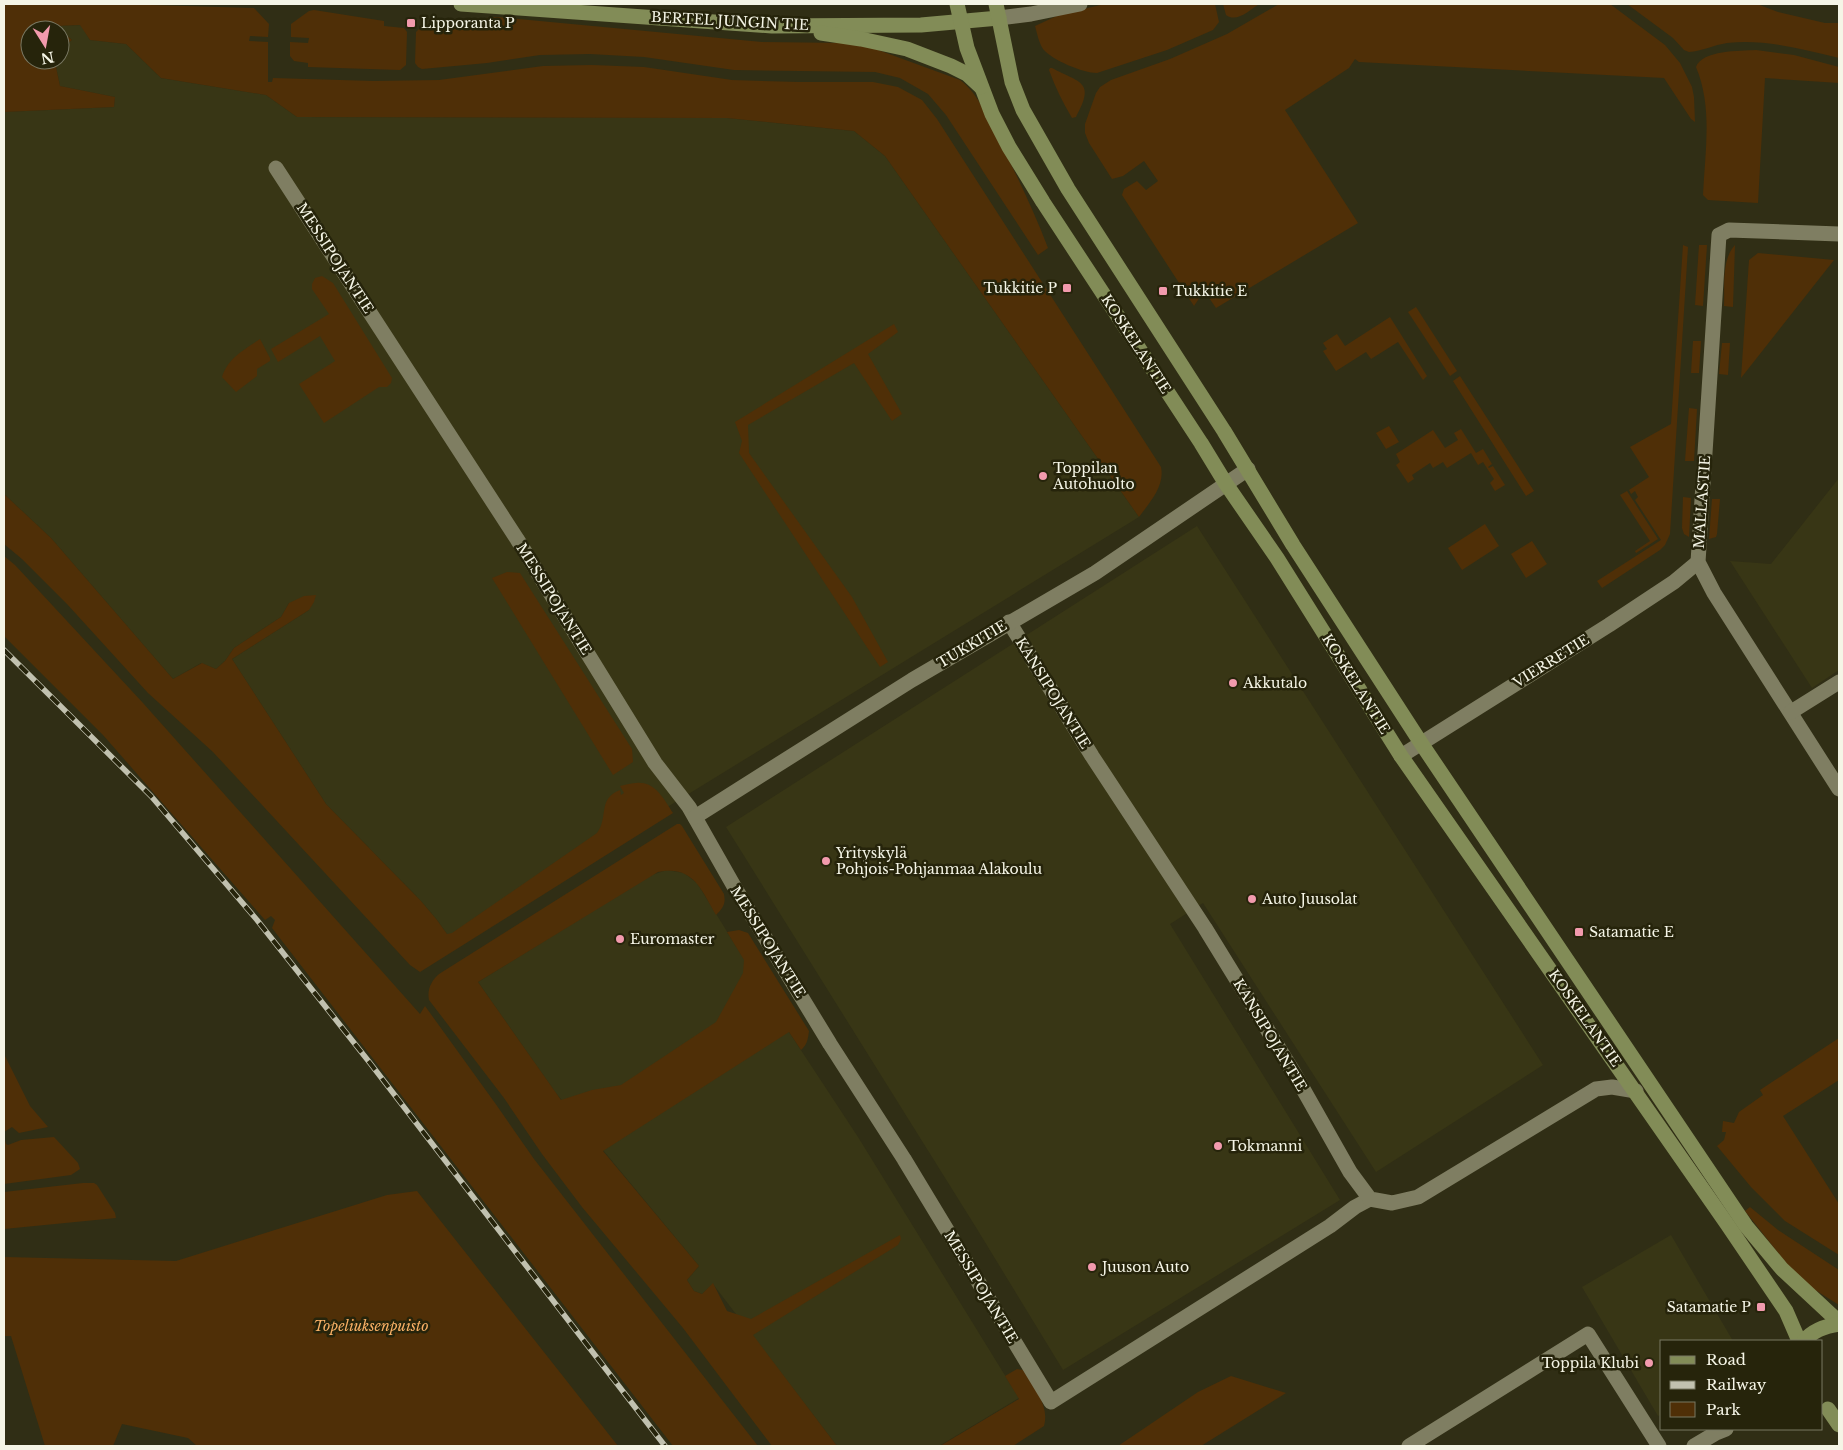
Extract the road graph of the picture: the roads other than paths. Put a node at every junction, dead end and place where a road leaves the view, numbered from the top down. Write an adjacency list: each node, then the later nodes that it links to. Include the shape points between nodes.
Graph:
1 (461, 4): 6 (main road, BERTEL JUNGIN TIE)
2 (957, 4): 5 (main road, KOSKELANTIE)
3 (1080, 4): 4 (street, via 1031,14)
4 (998, 11): 5 (main road, BERTEL JUNGIN TIE); 10 (main road, KOSKELANTIE, via 1012,82 1038,139)
5 (960, 22): 6 (main road, BERTEL JUNGIN TIE); 7 (main road, KOSKELANTIE)
6 (772, 26): 7 (main road, via 907,49 967,74)
7 (982, 88): 11 (main road, KOSKELANTIE, via 1009,147)
8 (276, 168): 19 (street, MESSIPOJANTIE, via 517,539 655,763)
9 (1839, 234): 12 (street, MALLASTIE, via 1729,230 1719,235)
10 (1248, 469): 11 (street, TUKKITIE); 16 (main road, KOSKELANTIE, via 1293,545)
11 (1226, 484): 13 (street, TUKKITIE, via 1095,573); 17 (main road, KOSKELANTIE, via 1277,558)
12 (1698, 562): 15 (street, MALLASTIE); 16 (street, VIERRETIE, via 1609,625)
13 (1010, 622): 19 (street, TUKKITIE); 21 (street, KANSIPOJANTIE, via 1092,756 1205,928 1350,1172)
14 (1839, 682): 15 (street)
15 (1791, 712): 18 (street, MALLASTIE)
16 (1421, 743): 17 (street, VIERRETIE); 22 (main road, KOSKELANTIE, via 1746,1226 1782,1269)
17 (1401, 756): 20 (main road, KOSKELANTIE)
18 (1839, 789)
19 (695, 817): 21 (street, MESSIPOJANTIE, via 734,888 1051,1402)
20 (1636, 1091): 21 (street, via 1612,1087 1596,1089 1418,1197 1392,1203); 23 (main road, KOSKELANTIE, via 1786,1311)
21 (1370, 1199)
22 (1839, 1323): 24 (main road, via 1817,1330)
23 (1799, 1340)
24 (1805, 1340)
25 (1830, 1408): 26 (main road)
26 (1839, 1425)
27 (1721, 1430): 30 (street)
28 (1409, 1446): 29 (street, via 1588,1334)
29 (1659, 1446)
30 (1694, 1446)

